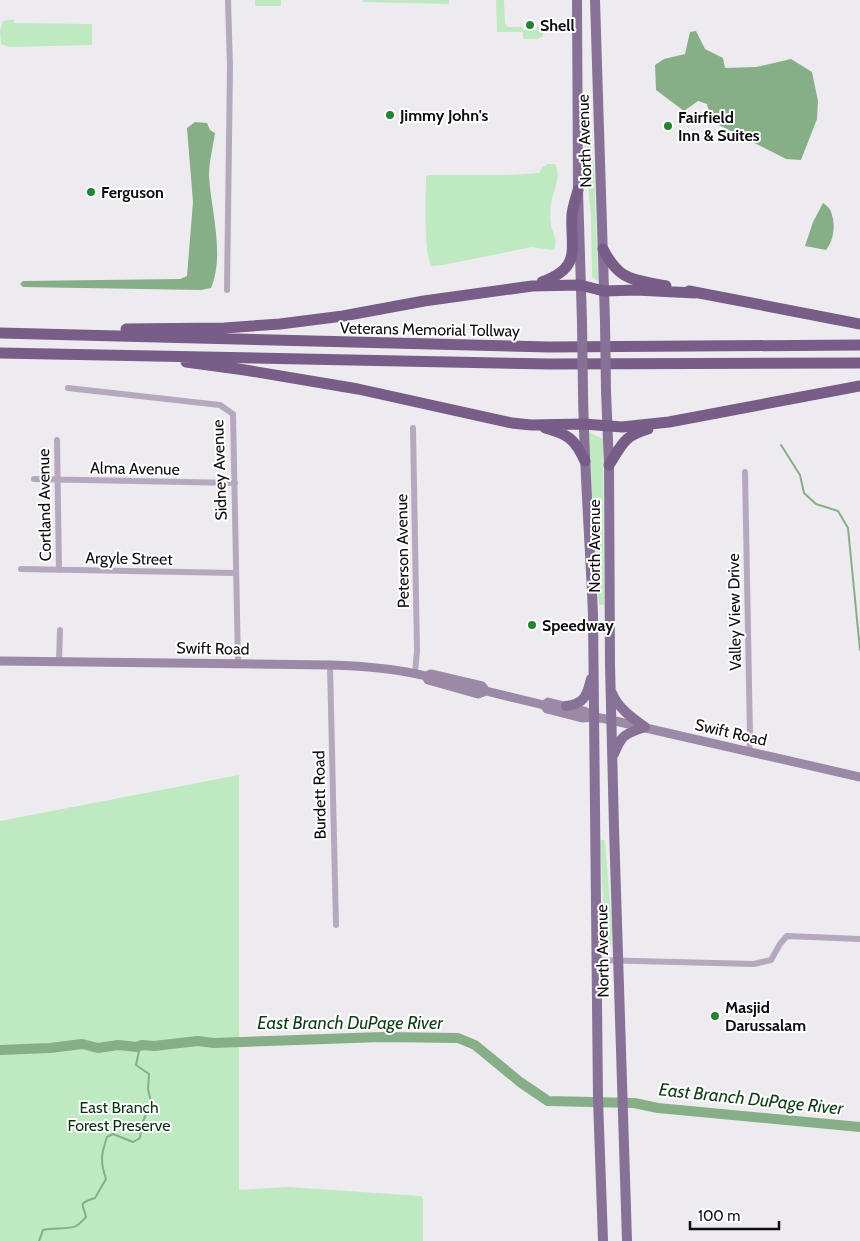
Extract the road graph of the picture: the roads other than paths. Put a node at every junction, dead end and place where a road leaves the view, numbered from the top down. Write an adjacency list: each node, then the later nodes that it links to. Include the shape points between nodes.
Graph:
1 (228, 0): 8 (street)
2 (578, 0): 4 (main road, North Avenue)
3 (595, 0): 5 (main road, North Avenue)
4 (578, 190): 6 (main road, North Avenue); 7 (highway, via 572,212 571,258 559,274)
5 (603, 249): 9 (main road, North Avenue); 10 (highway, via 614,268 628,277)
6 (580, 285): 7 (highway); 9 (highway); 21 (main road, North Avenue, bridge)
7 (532, 286): 13 (highway, via 280,324)
8 (227, 290)
9 (604, 291): 10 (highway); 23 (main road, North Avenue, bridge)
10 (695, 293): 11 (highway)
11 (860, 324)
12 (0, 333): 13 (highway, Veterans Memorial Tollway)
13 (18, 334): 14 (highway, Veterans Memorial Tollway, via 549,347)
14 (860, 345)
15 (0, 353): 16 (highway, Veterans Memorial Tollway)
16 (125, 354): 17 (highway, Veterans Memorial Tollway, via 550,364); 22 (highway, via 358,388)
17 (860, 363)
18 (860, 386): 20 (highway)
19 (68, 388): 31 (street, Sidney Avenue, via 226,408 233,414)
20 (669, 422): 23 (highway, via 622,427); 27 (highway, via 630,436)
21 (584, 424): 22 (highway); 23 (highway); 26 (main road, North Avenue)
22 (531, 425): 26 (highway, via 556,431 572,440)
23 (608, 425): 27 (main road, North Avenue)
24 (413, 428): 41 (street, Peterson Avenue)
25 (57, 440): 30 (street, Cortland Avenue)
26 (585, 460): 36 (main road, North Avenue)
27 (609, 465): 42 (main road, North Avenue)
28 (745, 472): 48 (street, Valley View Drive)
29 (34, 480): 30 (street, Alma Avenue)
30 (58, 480): 31 (street, Alma Avenue); 33 (street, Cortland Avenue)
31 (235, 483): 34 (street, Sidney Avenue)
32 (21, 569): 33 (street, Argyle Street)
33 (59, 570): 34 (street, Argyle Street)
34 (236, 573): 39 (street, Sidney Avenue)
35 (60, 630): 38 (street)
36 (594, 658): 44 (main road, via 585,698); 45 (main road, North Avenue)
37 (0, 661): 38 (street, Swift Road)
38 (59, 661): 39 (street, Swift Road)
39 (238, 663): 40 (street, Swift Road)
40 (330, 665): 41 (street, Swift Road); 51 (street, Burdett Road)
41 (415, 673): 43 (street, Swift Road, via 482,686 486,691)
42 (610, 687): 46 (main road, North Avenue); 47 (main road, via 619,706)
43 (544, 705): 44 (street, Swift Road, via 548,702); 45 (street, Swift Road, via 547,709 582,718)
44 (566, 706): 45 (street, Swift Road, via 584,710)
45 (595, 717): 46 (street, Swift Road); 53 (main road, North Avenue)
46 (611, 720): 47 (street, Swift Road); 49 (main road, North Avenue)
47 (645, 728): 48 (street, Swift Road); 49 (main road, via 623,735)
48 (749, 752): 50 (street, Swift Road)
49 (612, 759): 54 (main road, North Avenue)
50 (860, 777)
51 (336, 926)
52 (860, 939): 54 (street, via 787,936 771,960 754,964)
53 (597, 960): 54 (street); 55 (main road, North Avenue)
54 (618, 960): 56 (main road, North Avenue)
55 (603, 1241)
56 (626, 1241)

